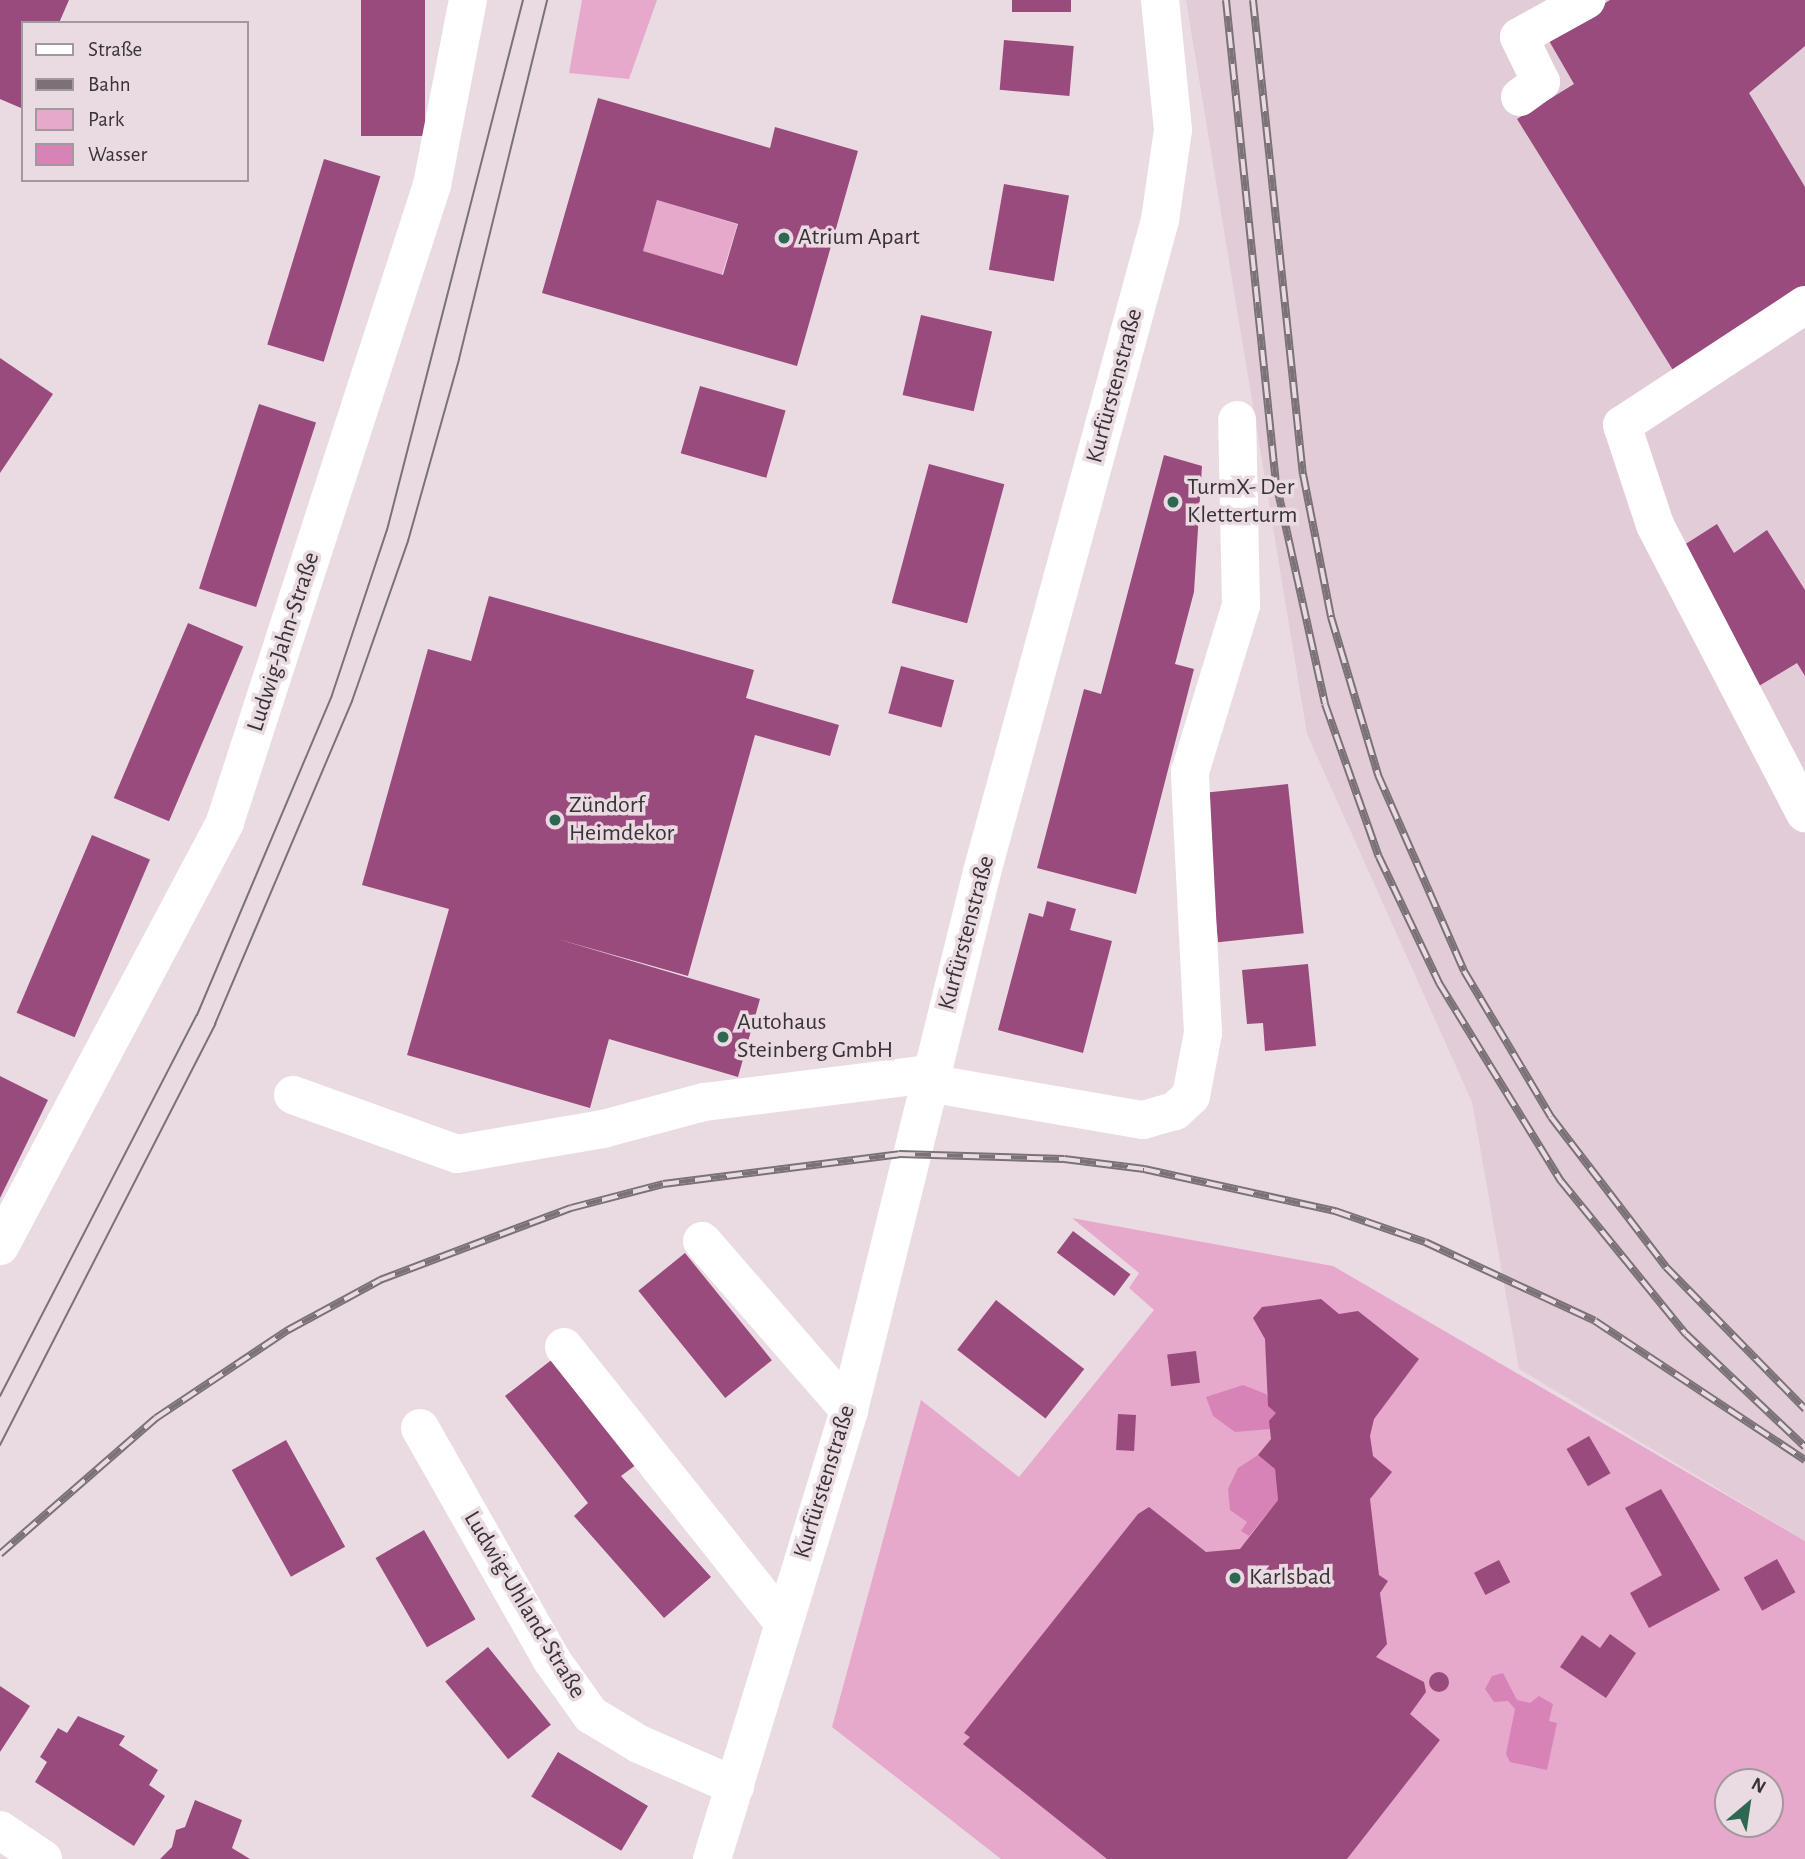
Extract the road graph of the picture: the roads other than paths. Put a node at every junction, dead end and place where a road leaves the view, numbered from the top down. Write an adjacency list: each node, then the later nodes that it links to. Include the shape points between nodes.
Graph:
1 (468, 0): 11 (street, Ludwig-Jahn-Straße, via 432,185 225,822)
2 (1160, 0): 8 (street, Kurfürstenstraße, via 1173,130 1160,220)
3 (1586, 0): 4 (street, via 1519,37 1542,82)
4 (1520, 97)
5 (1805, 305): 7 (street, via 1622,425 1655,525)
6 (1237, 420): 8 (street, via 1241,605 1191,772 1203,1033 1191,1096 1175,1111 1143,1120)
7 (1805, 813)
8 (929, 1079): 9 (street, via 704,1102 603,1129 457,1154); 13 (street, Kurfürstenstraße)
9 (293, 1095)
10 (702, 1241): 13 (street)
11 (0, 1246)
12 (564, 1347): 15 (street)
13 (849, 1410): 15 (street, Kurfürstenstraße)
14 (420, 1428): 16 (street, Ludwig-Uhland-Straße, via 551,1659 591,1714 639,1744)
15 (782, 1621): 16 (street, Kurfürstenstraße)
16 (735, 1786): 19 (street, Kurfürstenstraße)
17 (0, 1830): 18 (street)
18 (43, 1859)
19 (712, 1859)

